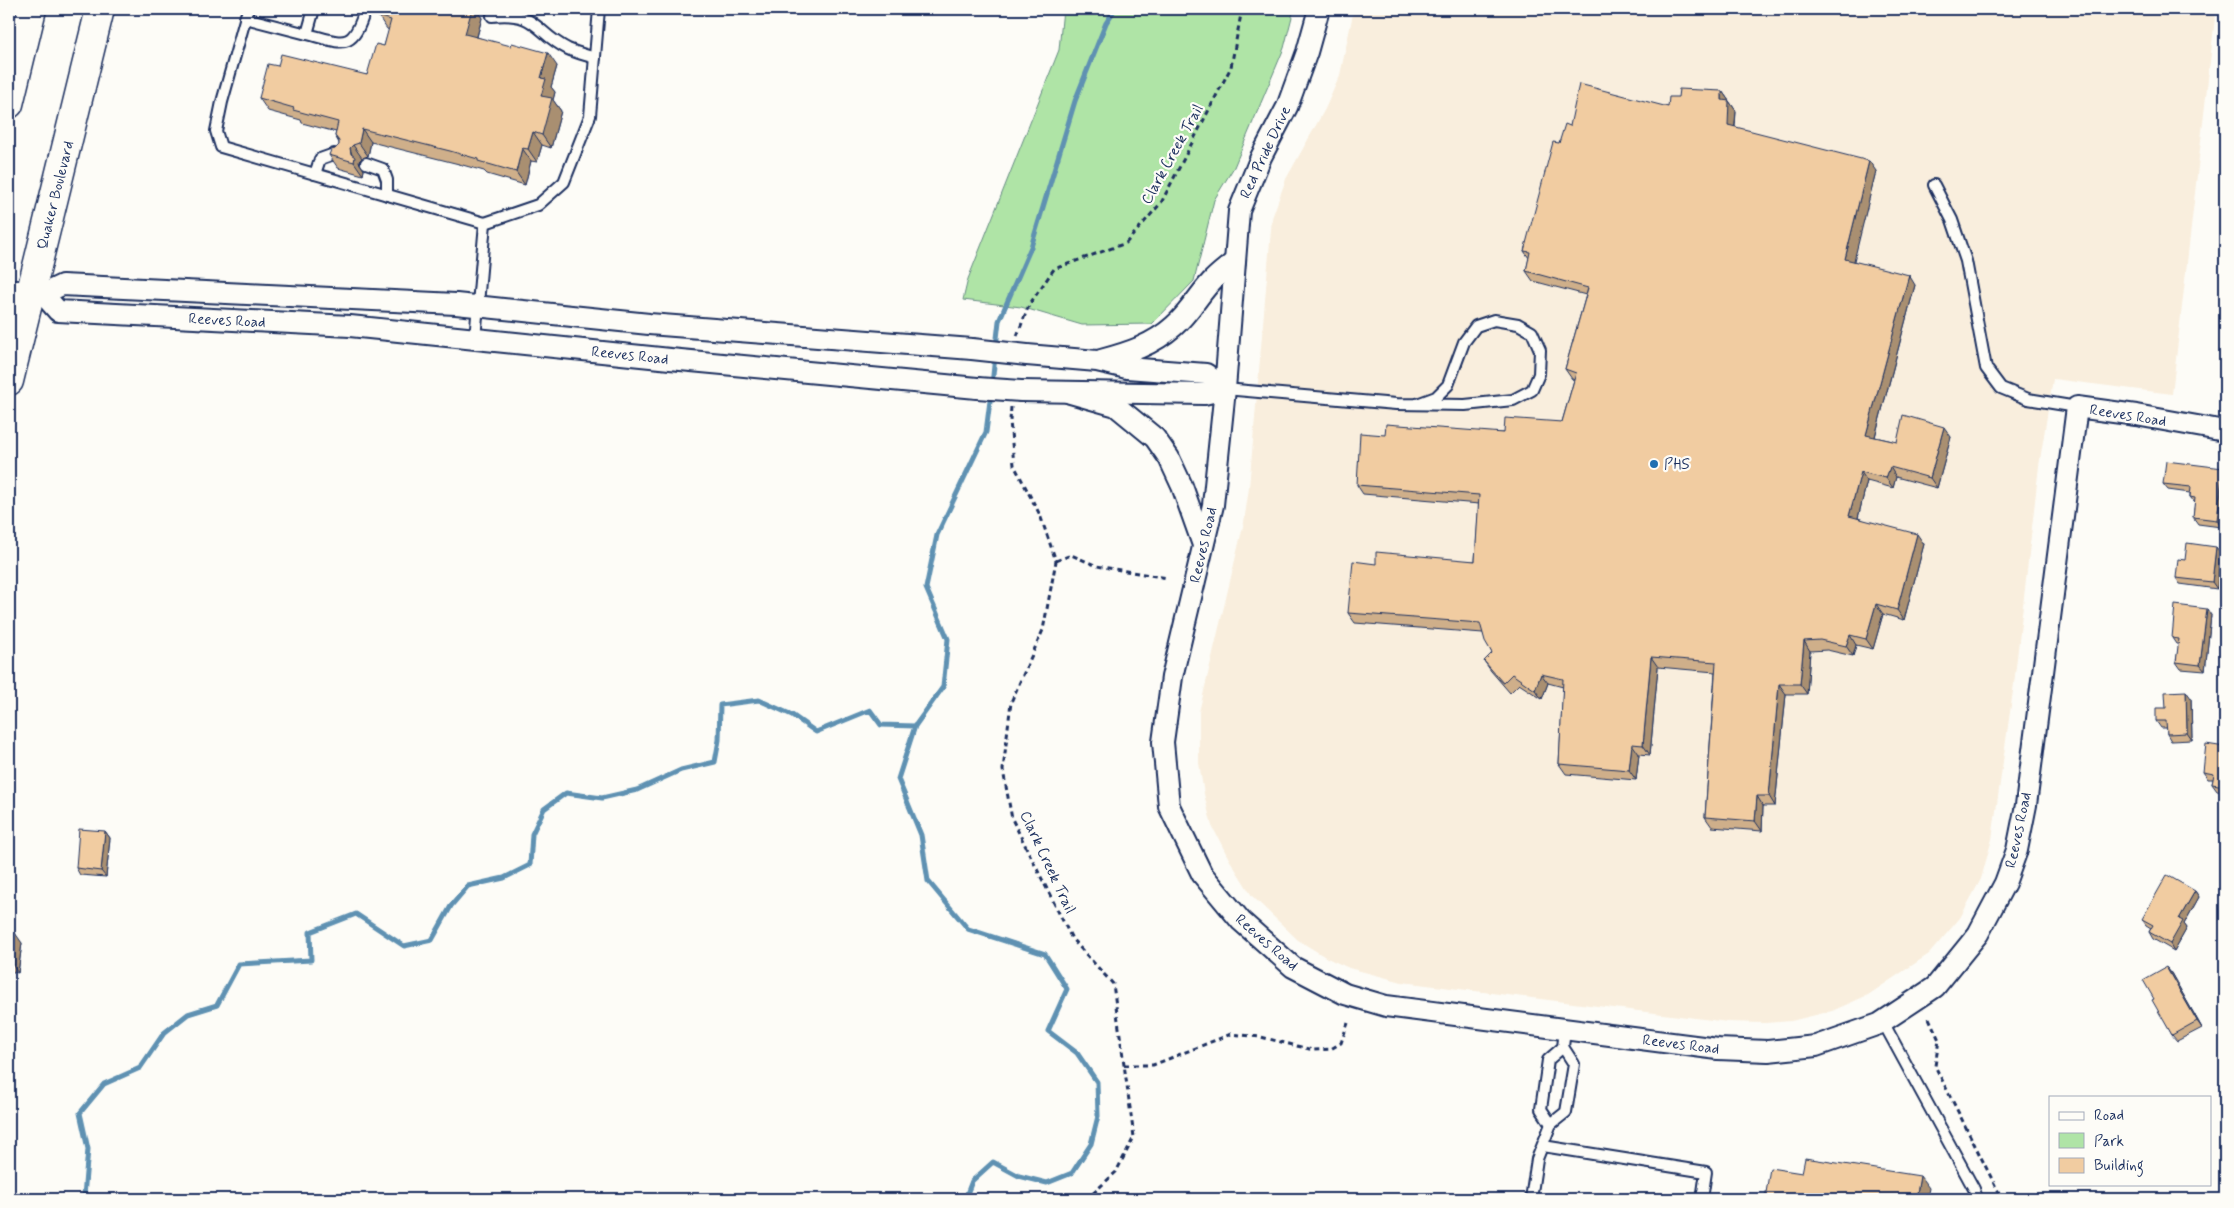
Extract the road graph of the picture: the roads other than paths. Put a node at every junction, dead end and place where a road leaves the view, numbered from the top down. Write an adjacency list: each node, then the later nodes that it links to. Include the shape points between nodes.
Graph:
1 (32, 9): 11 (main road)
2 (100, 9): 19 (main road, Quaker Boulevard)
3 (314, 9): 9 (lane)
4 (599, 9): 10 (lane)
5 (1319, 9): 18 (street, Red Pride Drive, via 1287,107 1238,211)
6 (365, 10): 9 (lane, via 358,32 350,40 339,42)
7 (247, 13): 9 (lane); 14 (lane, via 216,131 221,147)
8 (492, 16): 10 (lane, via 523,16 568,48)
9 (307, 34)
10 (595, 58): 17 (lane, via 590,116 564,182 538,205)
11 (9, 104)
12 (342, 156): 14 (lane, via 334,154 320,159)
13 (366, 163): 16 (lane, via 383,169)
14 (315, 174): 16 (lane)
15 (1934, 185): 27 (lane, via 1952,220 1966,261 1986,368 2001,388 2028,399)
16 (387, 195): 17 (lane)
17 (485, 223): 20 (lane)
18 (1235, 261): 22 (street, via 1211,282 1175,326 1130,352); 24 (street, Red Pride Drive)
19 (28, 292): 20 (street, Reeves Road, via 62,285); 21 (street, Reeves Road, via 58,311 350,326); 23 (main road, Quaker Boulevard)
20 (477, 306): 21 (lane); 22 (street, Reeves Road, bridge, via 649,324 972,349 1022,349)
21 (475, 338): 25 (street, Reeves Road, bridge, via 976,388 1016,396)
22 (1097, 361): 24 (street, Reeves Road, via 1127,368 1206,374)
23 (9, 381)
24 (1225, 389): 25 (street, Reeves Road, via 1204,394); 26 (lane); 29 (street, Reeves Road, via 1213,505)
25 (1070, 392): 29 (street, via 1116,406 1154,438 1169,458 1182,486)
26 (1417, 404): 26 (lane, via 1465,405 1513,400 1532,390 1539,374 1540,350 1532,332 1518,324 1494,320 1476,326 1464,342 1448,385 1436,397)
27 (2077, 407): 28 (street, Reeves Road); 30 (street, Reeves Road, via 2026,805 2017,850 2005,883 1978,934 1934,987)
28 (2225, 431)
29 (1203, 546): 31 (street, Reeves Road, via 1172,677 1163,742 1169,806 1202,874 1240,922 1293,968 1345,994 1386,1006)
30 (1883, 1022): 31 (street, Reeves Road, via 1816,1046 1768,1051); 36 (lane)
31 (1564, 1038): 32 (lane, via 1548,1060 1540,1110); 32 (lane, via 1574,1064 1566,1112)
32 (1551, 1124): 33 (lane)
33 (1543, 1146): 34 (lane, via 1537,1159); 35 (lane, via 1706,1172)
34 (1531, 1199)
35 (1702, 1199)
36 (1977, 1199)

